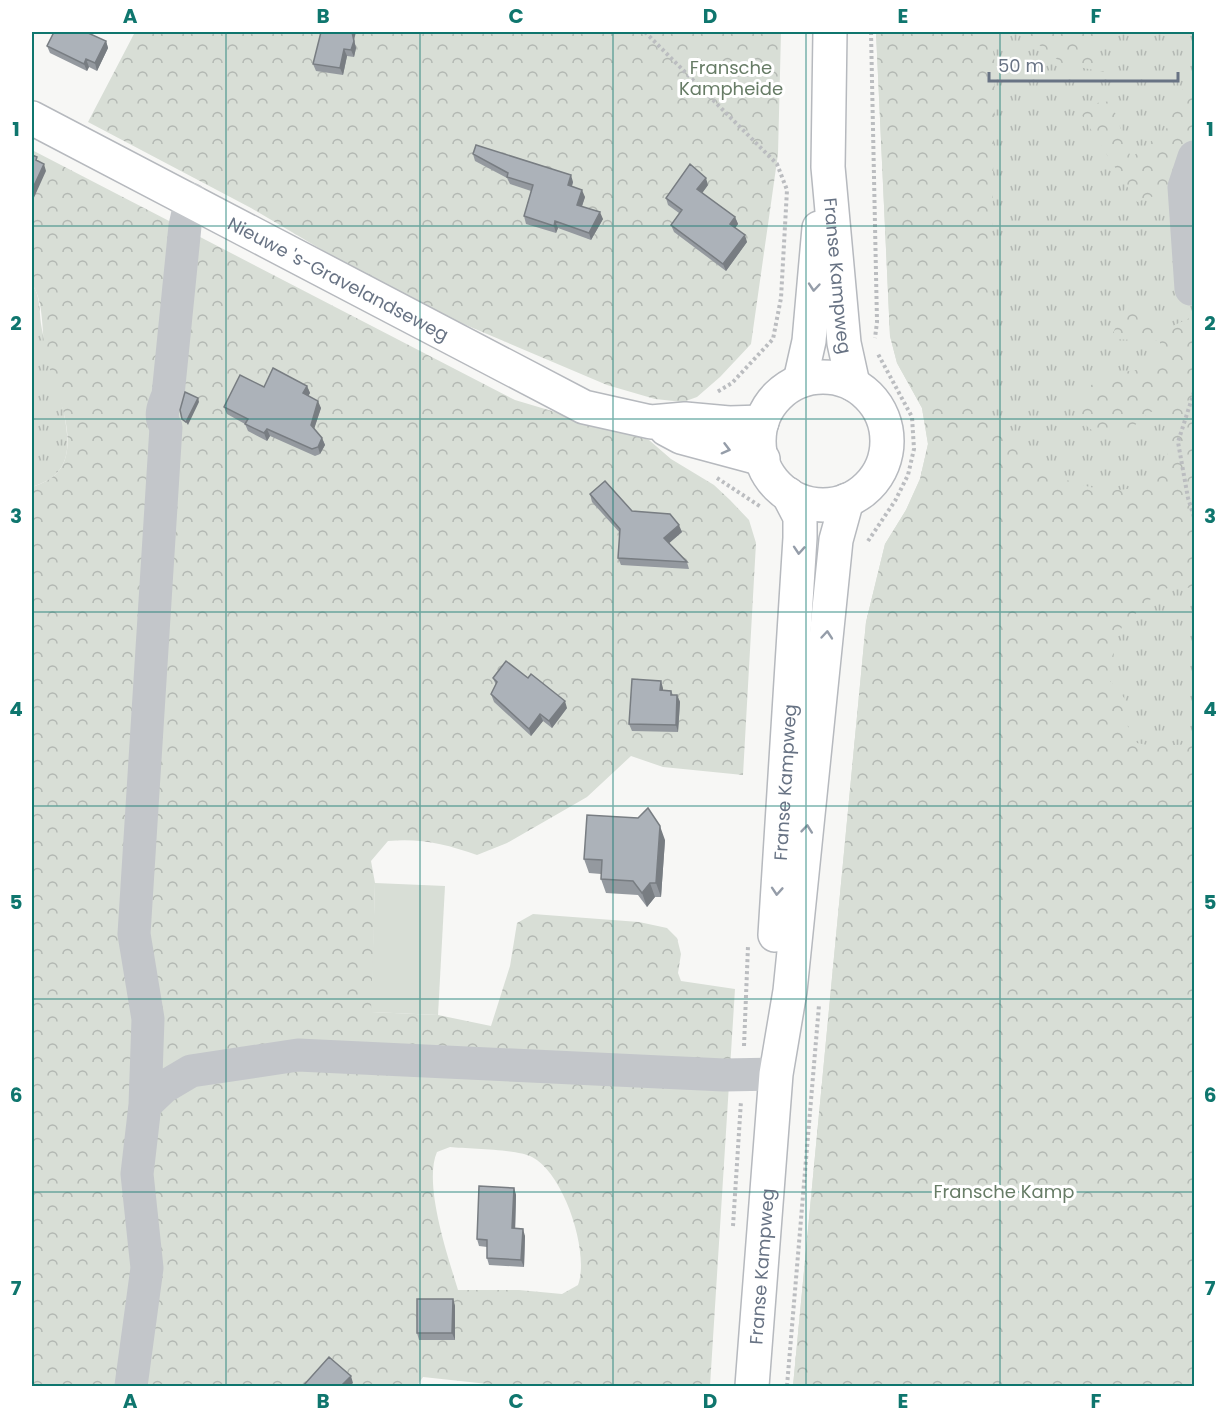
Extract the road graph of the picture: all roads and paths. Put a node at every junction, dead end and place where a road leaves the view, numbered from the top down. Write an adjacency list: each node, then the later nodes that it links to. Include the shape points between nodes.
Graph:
1 (645, 32): 9 (path, via 777,164 787,190 781,298 772,339)
2 (830, 32): 5 (main road, Franse Kampweg)
3 (32, 118): 6 (main road, Nieuwe 's-Gravelandseweg)
4 (1194, 157): 7 (lane, via 1184,187)
5 (828, 167): 8 (main road, Franse Kampweg, one-way to 8, via 809,341); 10 (main road, Franse Kampweg, via 844,343)
6 (191, 199): 12 (main road, Nieuwe 's-Gravelandseweg, via 584,407); 22 (lane, via 168,395 162,413 166,427 134,934 148,1019)
7 (1191, 290)
8 (800, 381): 10 (main road, via 826,376); 13 (main road, via 785,389 770,405)
9 (732, 383)
10 (853, 384): 16 (main road, via 876,404 888,442 875,480)
11 (1194, 392): 18 (path, via 1178,442)
12 (651, 422): 13 (main road, Nieuwe 's-Gravelandseweg); 14 (main road, Nieuwe 's-Gravelandseweg, one-way to 14, via 681,437)
13 (762, 422): 14 (main road, via 759,445)
14 (763, 459): 17 (main road, via 765,469 780,488)
15 (721, 480): 17 (path)
16 (847, 500): 17 (main road, via 823,505); 20 (main road, Franse Kampweg, one-way to 16, via 791,980 836,540)
17 (777, 502): 20 (main road, Franse Kampweg, one-way to 20, via 800,517 800,538 771,992)
18 (1194, 517)
19 (749, 935): 21 (path)
20 (776, 1074): 21 (lane); 25 (main road, Franse Kampweg)
21 (742, 1075): 22 (lane, via 297,1055 191,1071 164,1087); 23 (path)
22 (145, 1105): 24 (lane, via 138,1174 147,1268)
23 (732, 1236)
24 (131, 1386)
25 (752, 1386)

